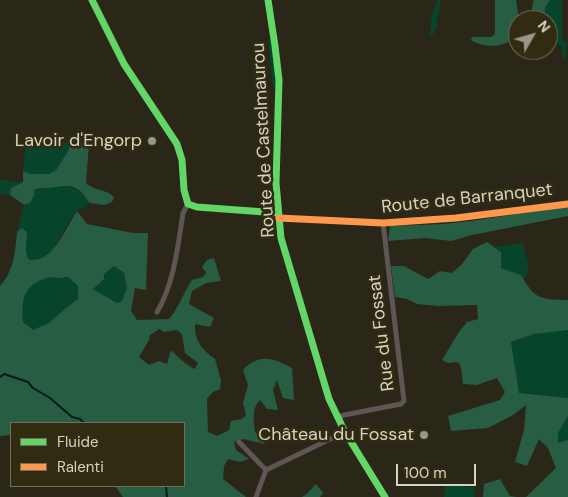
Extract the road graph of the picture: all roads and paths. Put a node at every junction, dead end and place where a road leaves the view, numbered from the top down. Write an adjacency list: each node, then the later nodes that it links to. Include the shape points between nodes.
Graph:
1 (92, 0): 3 (street, via 107,34 177,143 183,160)
2 (268, 0): 5 (street, Route de Castelmaurou, via 279,84 276,157)
3 (188, 204): 5 (street, Route de Barranquet); 7 (street, via 183,213 170,278)
4 (568, 204): 6 (street, Route de Barranquet)
5 (279, 216): 6 (street, Route de Barranquet); 8 (street, Route de Castelmaurou, via 301,306)
6 (383, 223): 8 (street, Rue du Fossat, via 404,400 401,404)
7 (157, 312)
8 (337, 418): 9 (street, Route de Castelmaurou)
9 (345, 432): 11 (street); 13 (street, Route de Castelmaurou)
10 (239, 442): 11 (street)
11 (266, 470): 12 (street)
12 (256, 497)
13 (385, 497)

